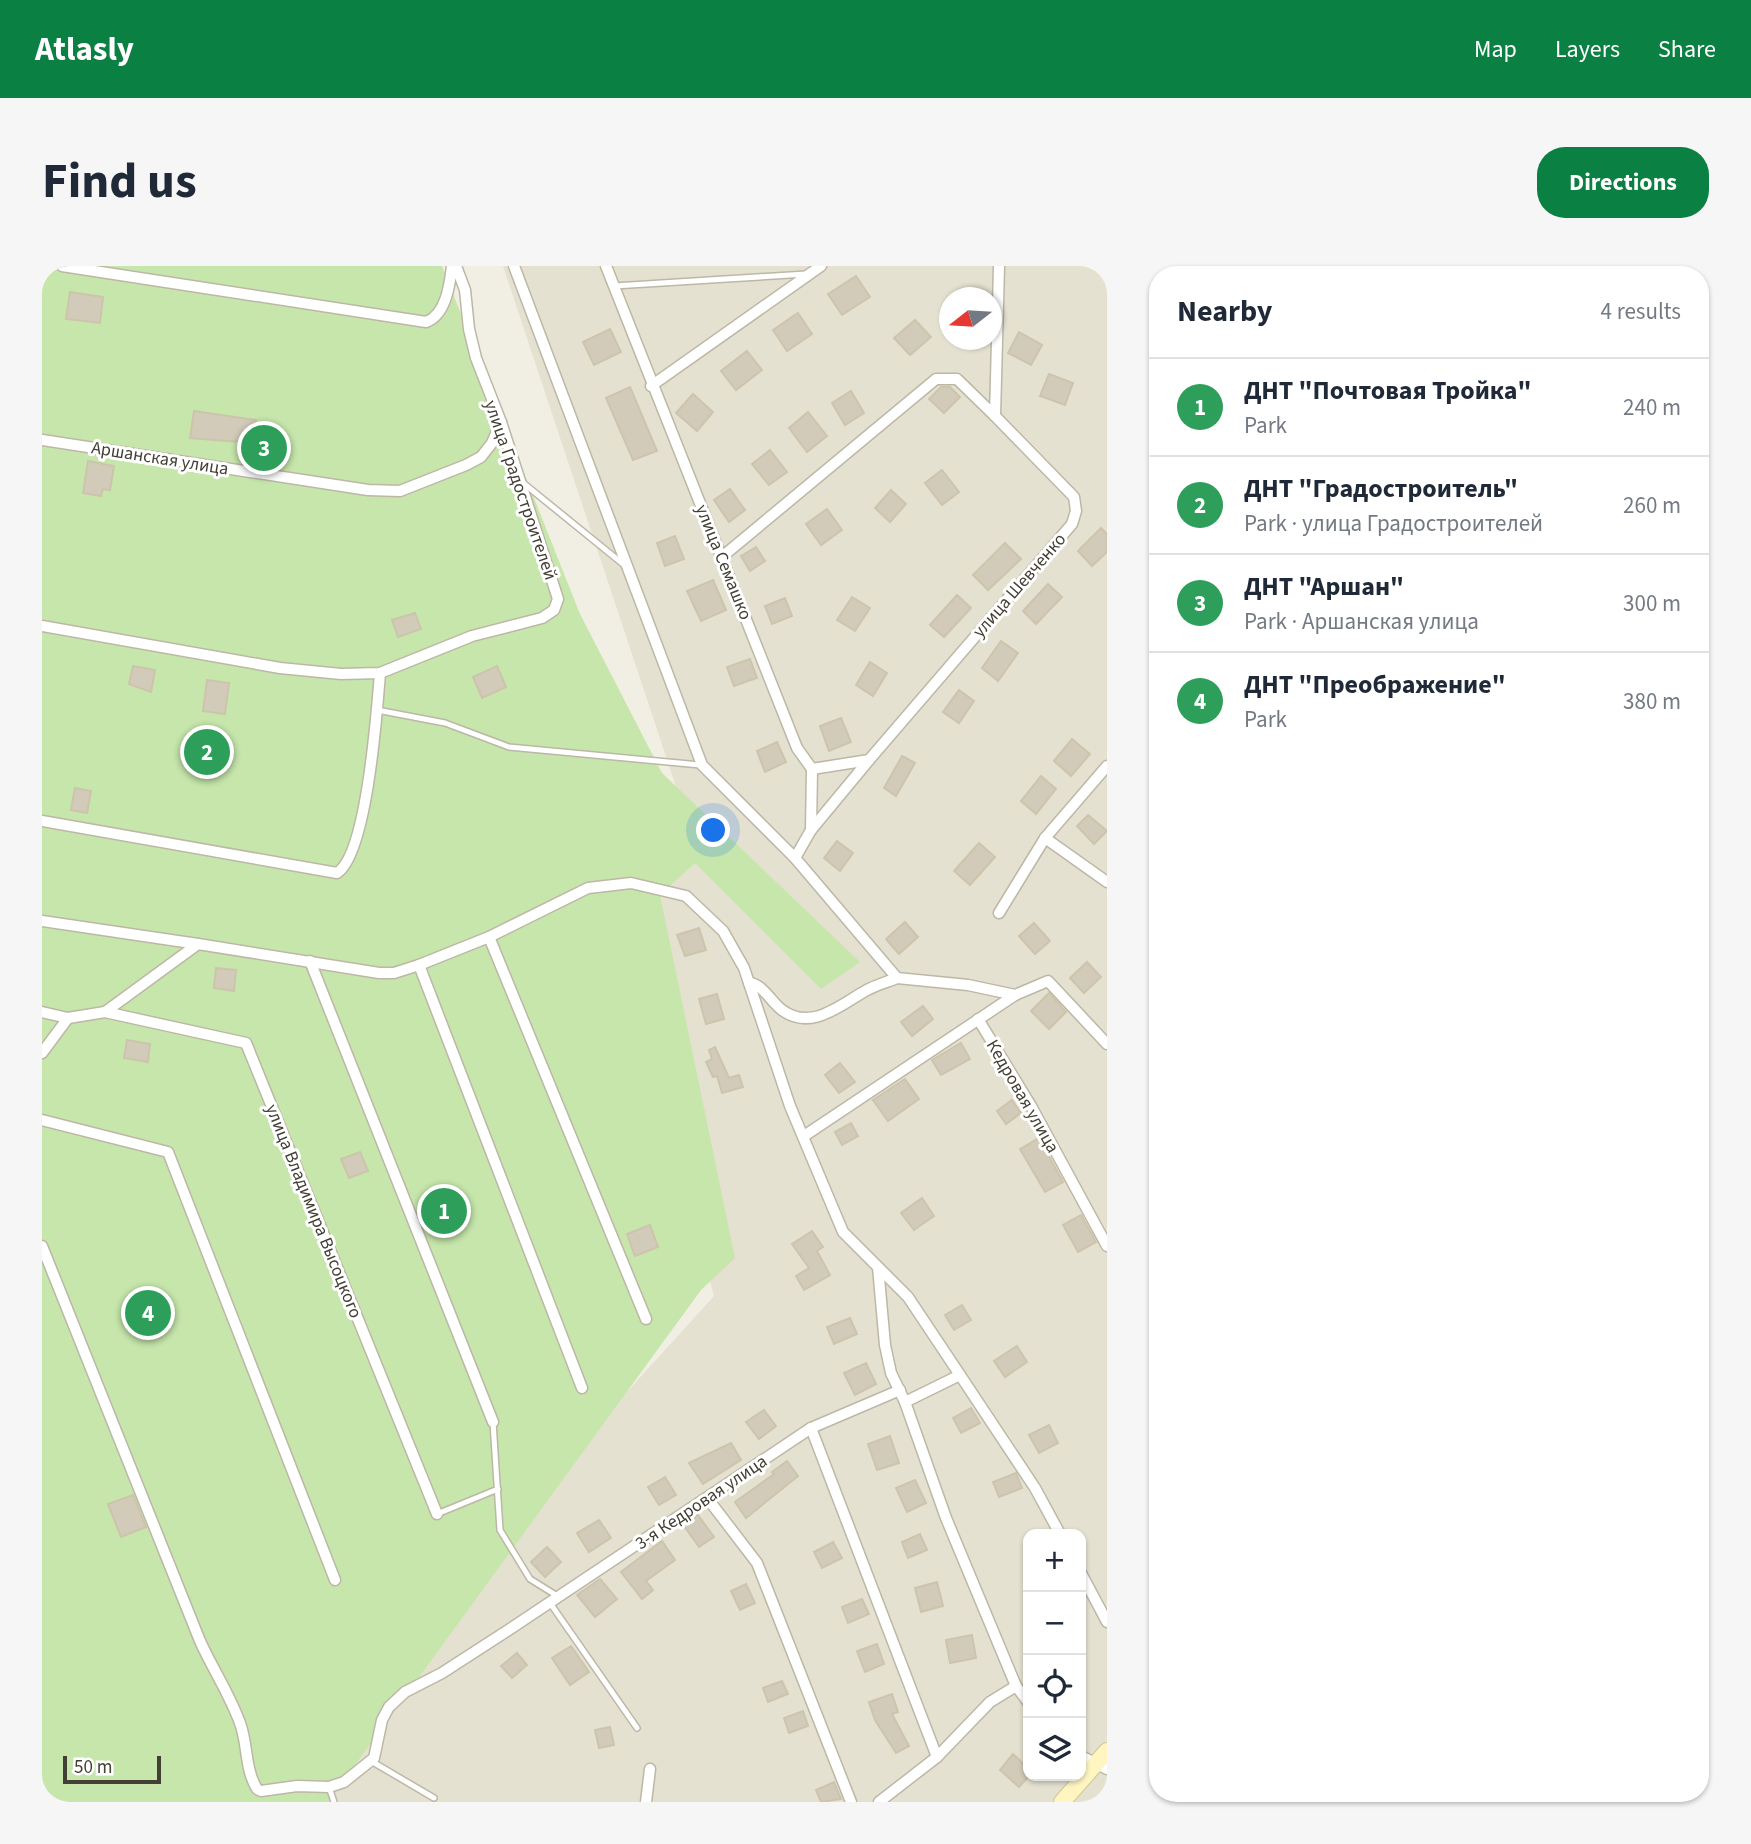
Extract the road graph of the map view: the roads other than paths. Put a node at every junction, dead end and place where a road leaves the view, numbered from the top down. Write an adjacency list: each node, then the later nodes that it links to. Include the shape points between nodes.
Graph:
1 (62, 266): 2 (street, via 426,322 443,306)
2 (454, 266): 10 (street, улица Градостроителей, via 468,302 476,358)
3 (513, 266): 14 (street)
4 (606, 266): 7 (street, улица Семашко)
5 (999, 266): 9 (street)
6 (817, 270): 7 (lane); 8 (street)
7 (614, 286): 8 (street, улица Семашко)
8 (651, 386): 13 (street, улица Семашко)
9 (995, 416): 13 (street, улица Шевченко, via 957,379 936,379); 18 (street, улица Шевченко, via 1074,497 1072,524)
10 (500, 422): 11 (street, Аршанская улица, via 481,457 400,491); 12 (street, улица Градостроителей)
11 (42, 440)
12 (519, 480): 14 (lane); 16 (street, улица Градостроителей, via 558,599 554,610)
13 (723, 556): 21 (street, улица Семашко, via 797,748)
14 (627, 567): 19 (street)
15 (42, 626): 16 (street, улица Градостроителей, via 280,668)
16 (380, 673): 17 (street)
17 (377, 710): 19 (lane, via 445,723 509,747); 22 (street, via 370,772 352,855 337,873)
18 (869, 760): 21 (street); 23 (street, улица Шевченко)
19 (702, 765): 25 (street)
20 (1107, 766): 24 (street)
21 (812, 769): 23 (street)
22 (42, 821)
23 (811, 830): 25 (street)
24 (1045, 838): 26 (street); 27 (street)
25 (795, 858): 33 (street)
26 (1107, 882)
27 (999, 913)
28 (42, 921): 30 (street)
29 (489, 937): 32 (street); 34 (street, via 587,888 631,883 686,896 732,943); 47 (street)
30 (198, 944): 31 (street); 37 (street, улица Владимира Высоцкого)
31 (310, 961): 32 (street, via 379,973); 52 (street)
32 (419, 965): 49 (street)
33 (897, 978): 34 (street, via 809,1019 791,1015); 35 (street)
34 (749, 983): 43 (street)
35 (1015, 995): 39 (street, Кедровая улица); 40 (street, Кедровая улица, via 1048,981)
36 (42, 1012): 38 (street, улица Владимира Высоцкого)
37 (105, 1012): 38 (street, улица Владимира Высоцкого); 56 (street, улица Владимира Высоцкого, via 246,1042)
38 (68, 1018): 41 (street)
39 (978, 1019): 43 (street); 45 (street, Кедровая улица)
40 (1107, 1044)
41 (42, 1053)
42 (42, 1120): 58 (street, via 169,1152)
43 (804, 1136): 46 (street, via 843,1232)
44 (42, 1246): 70 (street, via 200,1641 240,1723 253,1783 261,1791)
45 (1107, 1246)
46 (878, 1267): 48 (street, via 908,1297); 50 (street, via 885,1345)
47 (646, 1319)
48 (960, 1375): 51 (street); 57 (street)
49 (582, 1388)
50 (900, 1390): 51 (street); 53 (street, 3-я Кедровая улица)
51 (905, 1402): 62 (street, via 946,1518)
52 (493, 1422): 54 (lane)
53 (811, 1428): 55 (street, 3-я Кедровая улица); 66 (street)
54 (498, 1489): 56 (lane); 60 (lane, via 500,1530 530,1578)
55 (708, 1500): 60 (street, 3-я Кедровая улица); 75 (street, via 757,1563)
56 (437, 1514)
57 (1057, 1529)
58 (335, 1580)
59 (1086, 1582): 61 (street)
60 (554, 1600): 64 (lane); 67 (street, 3-я Кедровая улица, via 405,1692 379,1729 378,1748)
61 (1107, 1622)
62 (1016, 1686): 63 (street); 66 (street, via 990,1702)
63 (1023, 1695)
64 (637, 1728)
65 (1107, 1751): 68 (street)
66 (937, 1758): 76 (street)
67 (371, 1761): 70 (street, via 344,1782); 72 (lane)
68 (1095, 1763): 71 (street)
69 (650, 1769): 74 (street)
70 (329, 1787): 73 (lane)
71 (1076, 1794): 77 (street)
72 (434, 1798)
73 (334, 1802)
74 (646, 1802)
75 (851, 1802)
76 (879, 1802)
77 (1062, 1802)

